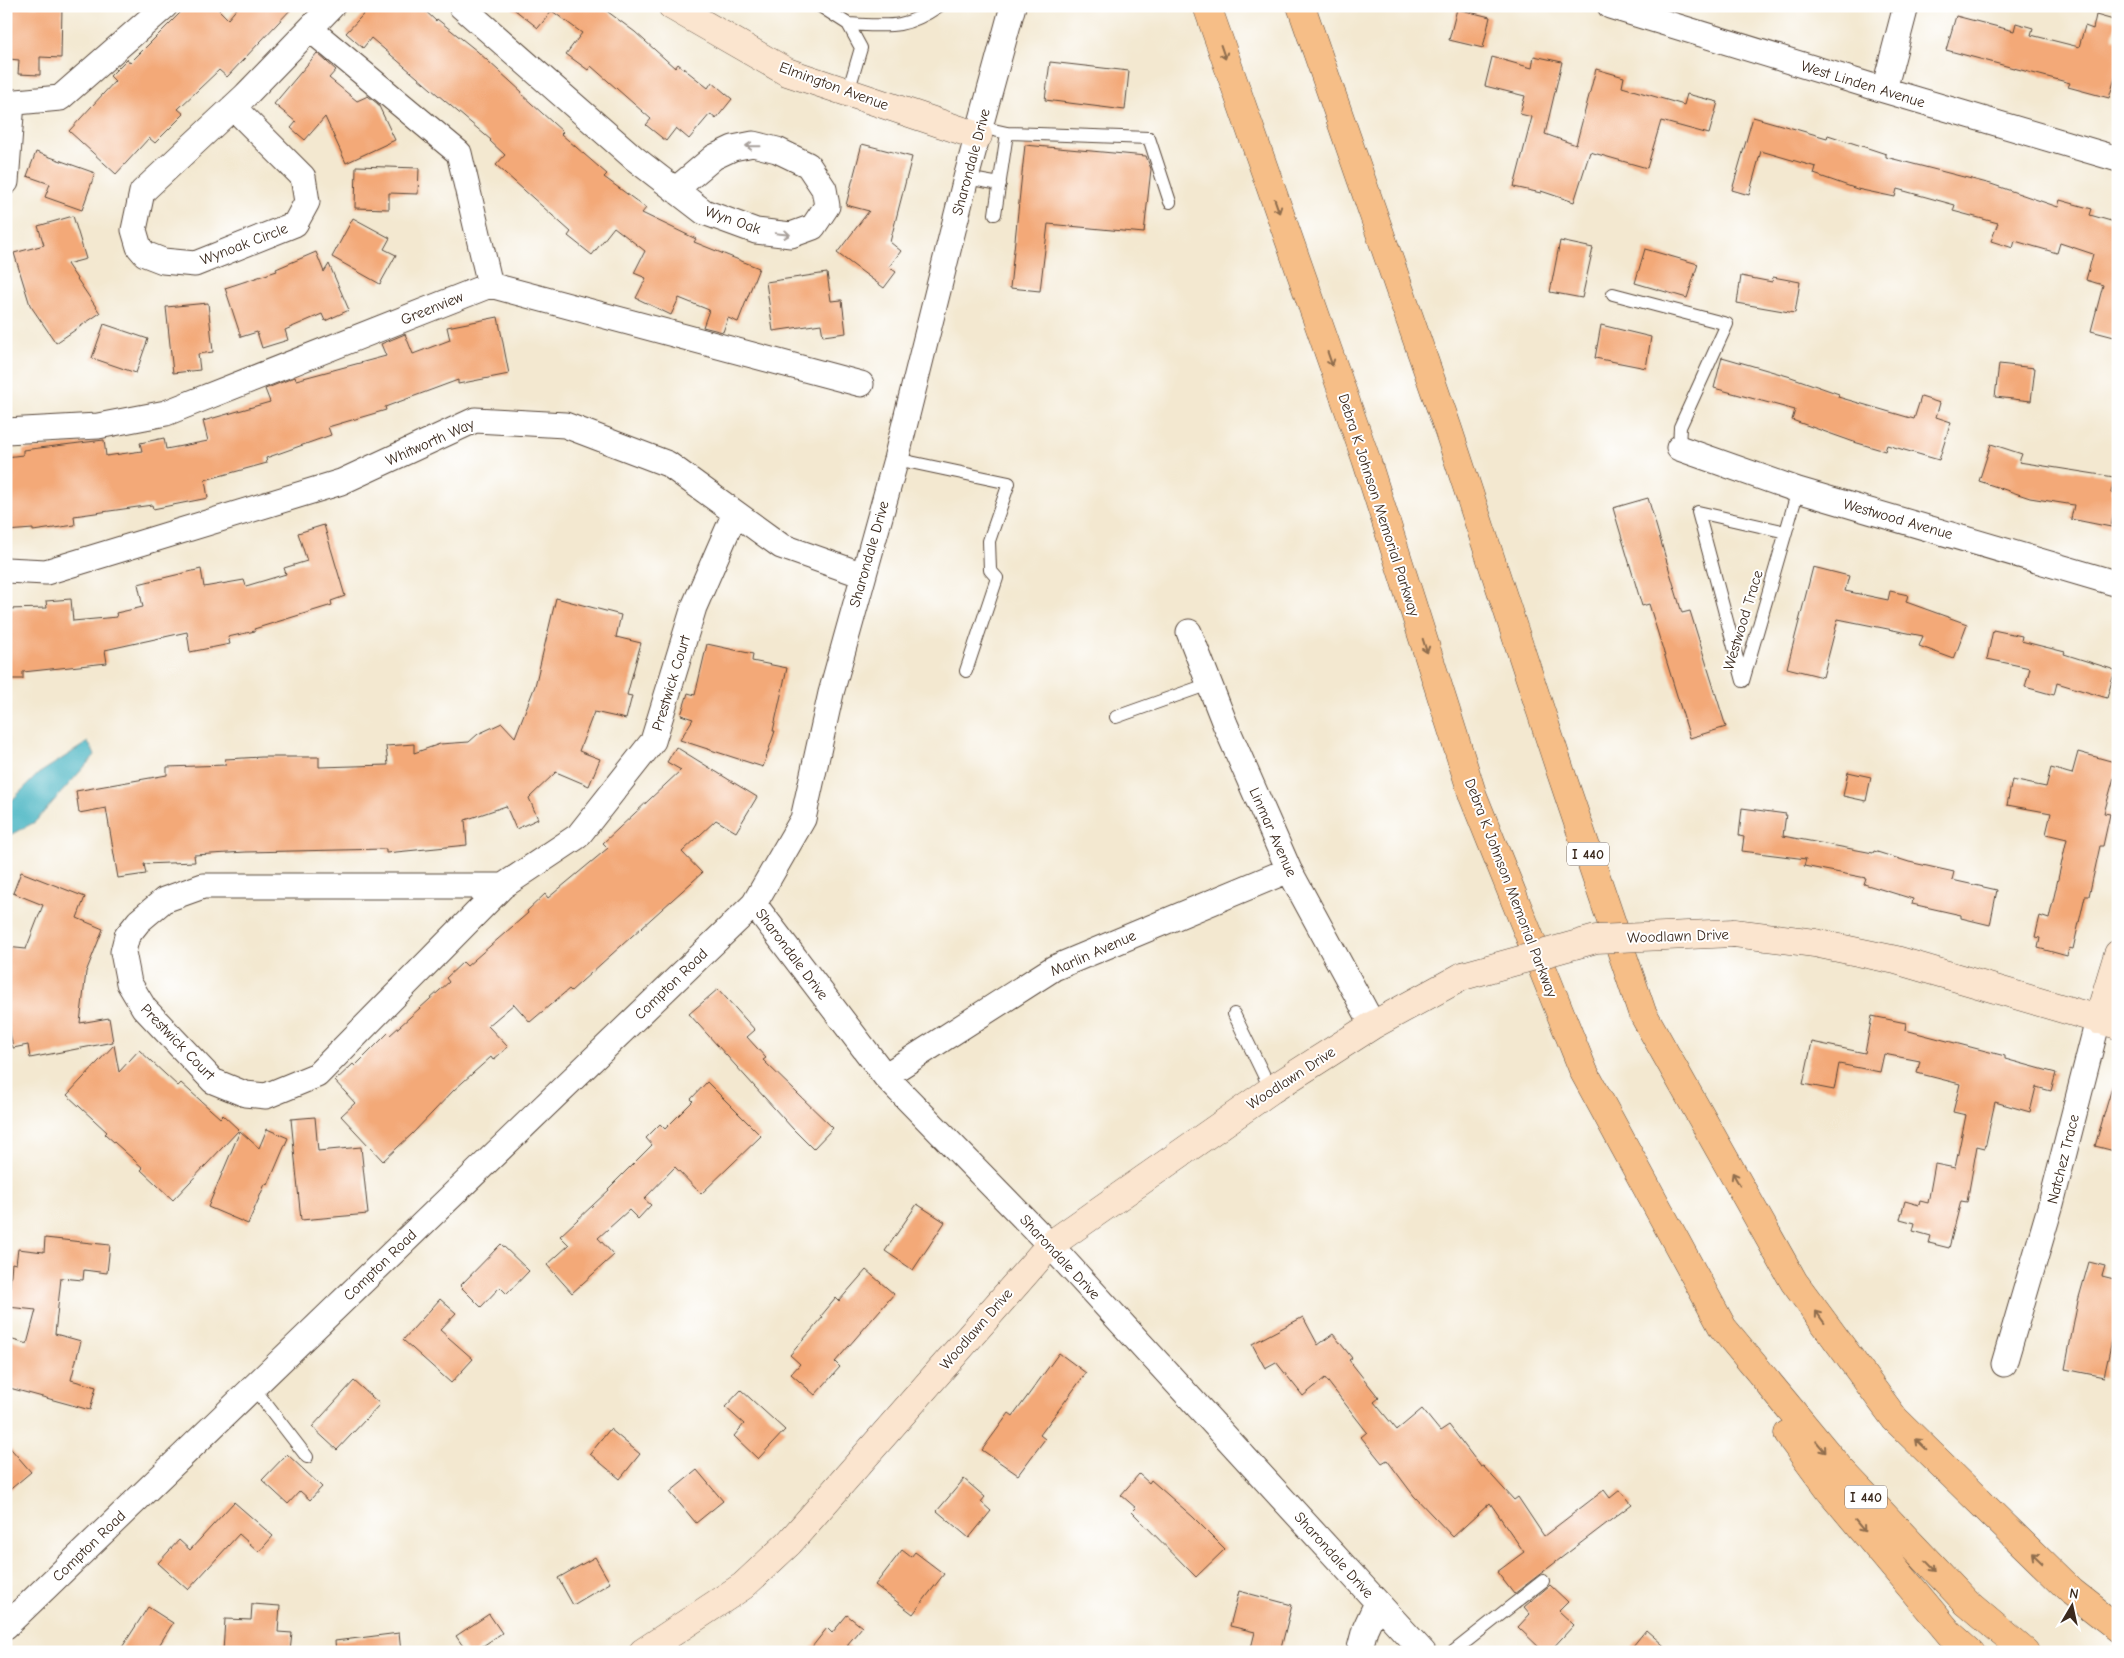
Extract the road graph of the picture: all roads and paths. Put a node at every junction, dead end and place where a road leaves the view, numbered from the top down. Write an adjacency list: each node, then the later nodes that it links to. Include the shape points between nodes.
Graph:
1 (165, 6): 16 (street, via 60,98)
2 (332, 6): 13 (street, Wynoak Circle)
3 (461, 6): 24 (street, Wyn Oak)
4 (672, 6): 15 (main road, Elmington Avenue, via 787,72)
5 (820, 6): 12 (lane)
6 (939, 6): 12 (lane, via 922,17 897,26)
7 (1013, 6): 18 (street, Sharondale Drive)
8 (1207, 6): 53 (highway, Debra K Johnson Memorial Parkway / I 440, one-way to 53, via 1366,460 1473,796 1584,1072)
9 (1301, 6): 58 (highway, I 440, one-way to 9, via 1890,1412 1794,1282 1642,1012 1448,429)
10 (1610, 6): 14 (street, West Linden Avenue)
11 (1906, 6): 14 (street)
12 (848, 24): 15 (lane, via 861,48)
13 (310, 29): 17 (street, Wynoak Circle); 27 (street, via 459,153)
14 (1884, 90): 20 (street, West Linden Avenue)
15 (848, 92): 18 (main road, Elmington Avenue)
16 (9, 103): 22 (street)
17 (233, 107): 17 (street, Wynoak Circle, via 142,192 134,230 139,247 145,254 163,261 195,264 295,224 307,202 303,177)
18 (979, 132): 19 (lane); 21 (street, Sharondale Drive)
19 (1007, 132): 23 (lane); 25 (lane, via 1149,138)
20 (2118, 159)
21 (966, 178): 23 (lane); 32 (street, Sharondale Drive)
22 (6, 182)
23 (1000, 184): 26 (lane)
24 (675, 190): 24 (street, Wyn Oak, one-way to 24, via 704,212 756,231 790,235 813,227 827,206 824,189 808,165 777,150 753,144 733,148 714,157)
25 (1170, 202)
26 (995, 214)
27 (490, 285): 29 (street); 30 (street, Greenview, via 166,413 98,426)
28 (1613, 294): 31 (lane, via 1727,324 1680,427)
29 (862, 384)
30 (6, 431)
31 (1679, 448): 33 (street, Westwood Avenue)
32 (896, 459): 37 (street, Sharondale Drive); 40 (lane, via 1009,483 989,541 990,570 997,578)
33 (1798, 490): 35 (lane, Westwood Trace); 38 (street, Westwood Avenue)
34 (735, 513): 36 (street, Whitworth Way, via 668,464 565,425 475,420 341,482 46,572); 37 (street, Whitworth Way, via 780,546); 44 (street, Prestwick Court, via 694,607 653,741 578,836)
35 (1786, 532): 35 (lane, Westwood Trace, via 1742,682 1698,512)
36 (6, 570)
37 (863, 575): 45 (street, Sharondale Drive, via 831,693 803,819)
38 (2118, 584)
39 (1189, 632): 41 (street, Linmar Avenue)
40 (966, 671)
41 (1209, 684): 42 (lane); 43 (street, Linmar Avenue)
42 (1116, 717)
43 (1289, 870): 49 (street, Linmar Avenue); 50 (street, Marlin Avenue, via 1054,968)
44 (503, 886): 44 (street, Prestwick Court, via 203,886 164,900 127,936 123,952 129,983 144,1008 213,1081 245,1094 266,1096 317,1075)
45 (754, 904): 50 (street, Sharondale Drive); 55 (street, Compton Road)
46 (2118, 954): 48 (main road, Natchez Trace)
47 (1234, 1014): 51 (lane)
48 (2108, 1022): 49 (main road, Woodlawn Drive, bridge, via 1896,960 1815,943 1734,933 1596,939 1463,976); 54 (street, Natchez Trace)
49 (1373, 1025): 51 (main road, Woodlawn Drive)
50 (885, 1076): 52 (street, Sharondale Drive)
51 (1270, 1090): 52 (main road, Woodlawn Drive)
52 (1050, 1245): 59 (street, Sharondale Drive); 63 (main road, Woodlawn Drive, via 789,1543 743,1586)
53 (1723, 1328): 67 (highway, one-way to 67, via 1770,1410 1827,1487 1950,1634); 68 (highway, Debra K Johnson Memorial Parkway / I 440, one-way to 68, via 1840,1470 1967,1603)
54 (2004, 1364)
55 (254, 1387): 56 (lane); 61 (street, Compton Road)
56 (307, 1456)
57 (1542, 1581): 66 (lane)
58 (2072, 1592): 60 (highway); 62 (highway, I 440)
59 (1378, 1603): 64 (street, via 1365,1629); 65 (street, Sharondale Drive)
60 (2118, 1619)
61 (6, 1626)
62 (2118, 1628)
63 (643, 1652)
64 (1359, 1652)
65 (1423, 1652)
66 (1453, 1652)
67 (1970, 1652)
68 (2025, 1652)

